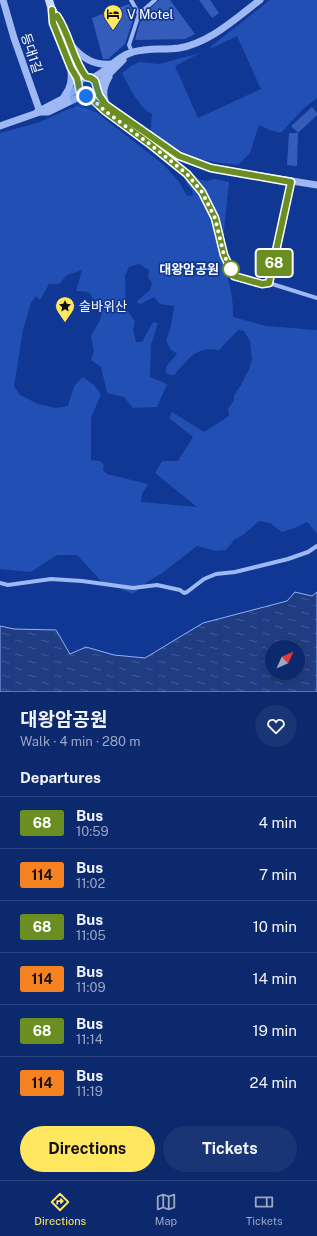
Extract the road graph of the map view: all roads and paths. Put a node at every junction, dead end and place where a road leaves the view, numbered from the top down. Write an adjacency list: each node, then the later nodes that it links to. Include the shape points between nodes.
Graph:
1 (4, 0): 18 (street, 등대1길)
2 (49, 0): 6 (main road)
3 (131, 0): 7 (street)
4 (155, 0): 7 (street)
5 (260, 0): 9 (street, via 213,34 193,44)
6 (52, 10): 8 (street, via 61,23); 10 (street, via 53,23)
7 (139, 14): 9 (street, via 129,45)
8 (68, 43): 11 (street, via 87,60); 12 (street, via 75,60)
9 (129, 54): 11 (street, via 119,58)
10 (71, 68): 13 (street); 16 (street, via 72,82)
11 (112, 68): 12 (street); 14 (street); 17 (street, via 104,85)
12 (89, 78): 13 (street, via 82,79); 14 (street, via 96,82)
13 (79, 86): 15 (street, via 80,92); 16 (street)
14 (97, 88): 15 (street, via 93,95); 17 (street, via 100,98)
15 (86, 96): 18 (street, via 48,112); 22 (street, via 163,154 187,174 202,192 215,218 224,255 234,276 262,284)
16 (62, 99): 18 (street)
17 (106, 105): 20 (street, via 179,156 211,168)
18 (38, 112): 19 (street)
19 (0, 126)
20 (291, 182): 21 (street); 22 (street)
21 (317, 185)
22 (269, 283): 23 (street)
23 (317, 298)
24 (317, 546): 25 (street, via 308,552 288,558 235,572 216,574 184,593 157,585 132,588 51,579 8,585)
25 (0, 583)

